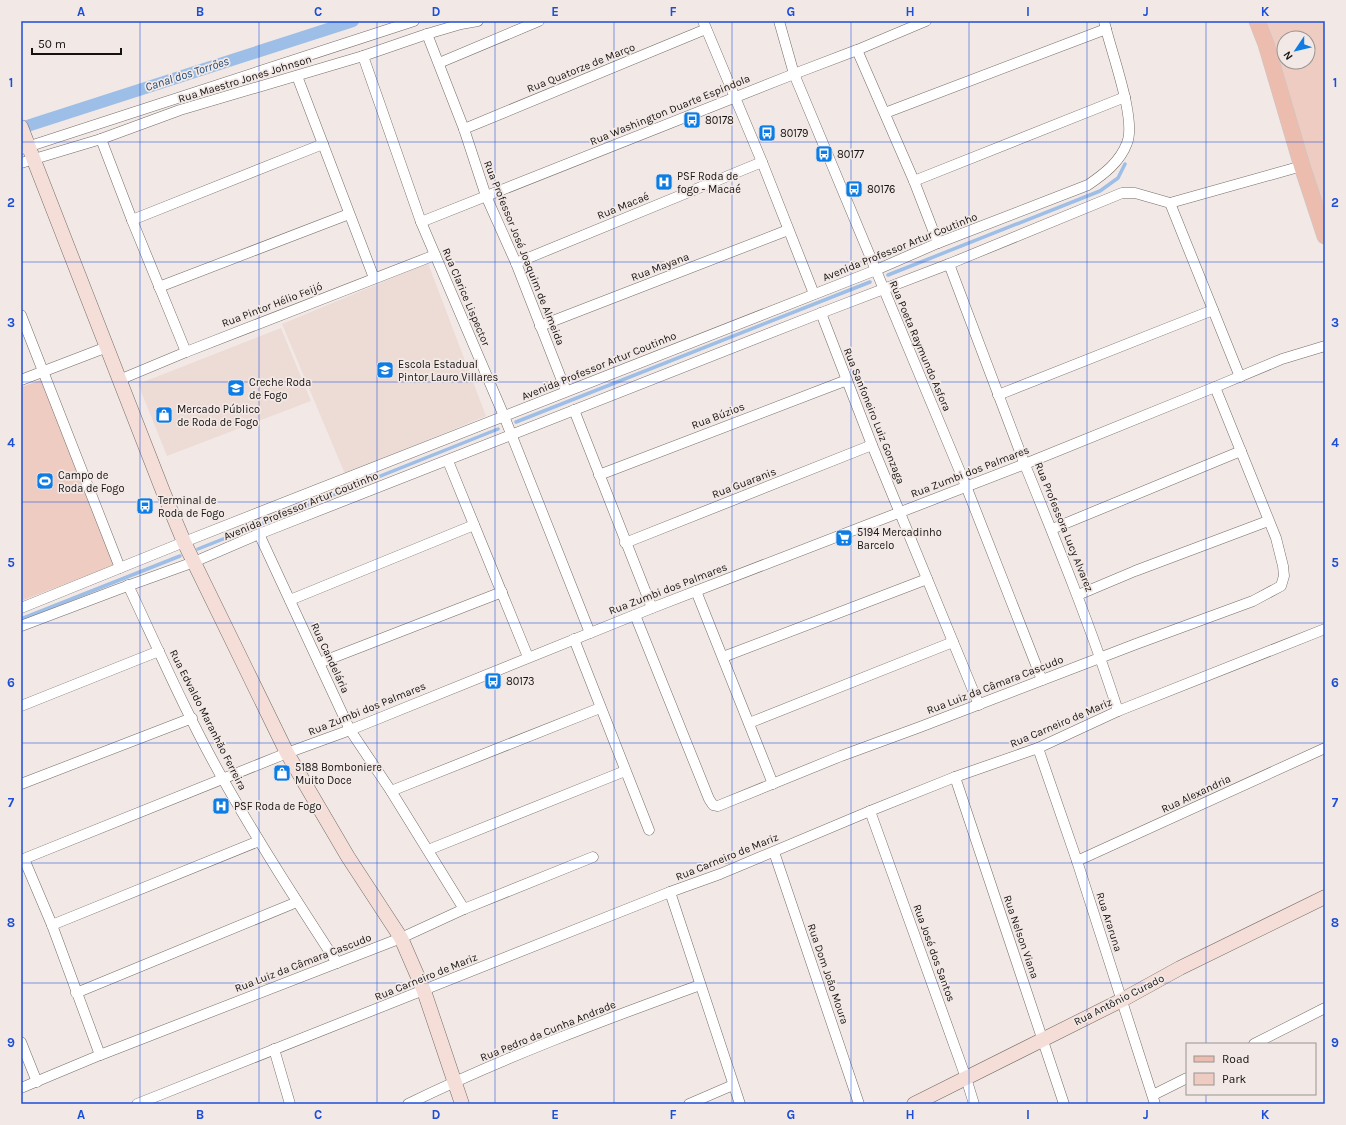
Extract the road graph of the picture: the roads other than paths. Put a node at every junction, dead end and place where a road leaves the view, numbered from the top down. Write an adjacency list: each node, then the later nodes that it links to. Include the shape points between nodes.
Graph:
1 (414, 21): 21 (street, Rua Maestro Jones Johnson)
2 (478, 21): 9 (street, Rua Maestro Jones Johnson)
3 (539, 21): 12 (street)
4 (779, 21): 13 (street, Rua Poeta Raymundo Asfora)
5 (926, 21): 10 (street, Rua Washington Duarte Espindola)
6 (1257, 21): 23 (main road)
7 (705, 25): 15 (street); 18 (street, Rua Quatorze de Março)
8 (1105, 25): 16 (street, Avenida Professor Artur Coutinho); 17 (street)
9 (427, 34): 11 (street, Rua Maestro Jones Johnson); 12 (street, Rua Professor José Joaquim de Almeida)
10 (857, 50): 13 (street, Rua Washington Duarte Espindola); 17 (street)
11 (363, 56): 14 (street, Rua Maestro Jones Johnson); 29 (street, Rua Clarice Lispector)
12 (438, 63): 18 (street, Rua Professor José Joaquim de Almeida)
13 (794, 74): 15 (street, Rua Washington Duarte Espindola); 36 (street, Rua Poeta Raymundo Asfora)
14 (297, 76): 19 (street, Rua Maestro Jones Johnson, via 180,110); 20 (street)
15 (735, 97): 22 (street); 25 (street, Rua Washington Duarte Espindola)
16 (1125, 97): 24 (street); 32 (street, Avenida Professor Artur Coutinho, via 1130,128 1128,142 1117,161 1099,178 1075,191)
17 (885, 113): 24 (street)
18 (464, 129): 25 (street, Rua Professor José Joaquim de Almeida)
19 (101, 139): 21 (street, Rua Maestro Jones Johnson); 28 (street)
20 (323, 144): 27 (street); 28 (street)
21 (25, 147): 46 (street)
22 (762, 162): 30 (street); 34 (street, Rua Macaé)
23 (1302, 166): 26 (street); 31 (main road)
24 (914, 181): 32 (street)
25 (486, 196): 29 (street, Rua Washington Duarte Espindola); 34 (street, Rua Professor José Joaquim de Almeida)
26 (1170, 203): 35 (street, Avenida Professor Artur Coutinho, via 1135,193 1122,193); 41 (street)
27 (349, 214): 37 (street); 38 (street)
28 (132, 220): 38 (street)
29 (421, 222): 33 (street, Rua Clarice Lispector)
30 (788, 230): 40 (street); 44 (street, Rua Mayana)
31 (1325, 236)
32 (938, 243): 36 (street, Avenida Professor Artur Coutinho)
33 (435, 255): 37 (street, Rua Pintor Hélio Feijó); 57 (street, Rua Clarice Lispector)
34 (516, 263): 44 (street, Rua Professor José Joaquim de Almeida)
35 (949, 264): 39 (street, Avenida Professor Artur Coutinho); 55 (street, Rua Professora Lucy Alvarez)
36 (876, 270): 39 (street, Rua Poeta Raymundo Asfora); 40 (street, Avenida Professor Artur Coutinho)
37 (374, 278): 47 (street, Rua Pintor Hélio Feijó)
38 (159, 287): 47 (street)
39 (883, 289): 42 (street, Avenida Professor Artur Coutinho); 64 (street, Rua Poeta Raymundo Asfora)
40 (814, 294): 54 (street, Avenida Professor Artur Coutinho)
41 (1213, 310): 49 (street); 55 (street)
42 (821, 313): 52 (street, Rua Sanfoneiro Luiz Gonzaga); 56 (street, Avenida Professor Artur Coutinho)
43 (21, 316): 48 (street)
44 (540, 326): 54 (street, Rua Professor José Joaquim de Almeida)
45 (1325, 346): 49 (street, Rua Zumbi dos Palmares, via 1282,359)
46 (107, 348): 48 (street); 51 (street)
47 (186, 352): 51 (street, Rua Pintor Hélio Feijó)
48 (43, 371): 50 (street); 73 (street)
49 (1240, 377): 53 (street, Rua Zumbi dos Palmares)
50 (21, 380)
51 (120, 380): 70 (street)
52 (847, 380): 59 (street, Rua Sanfoneiro Luiz Gonzaga); 63 (street, Rua Búzios)
53 (1215, 387): 60 (street); 62 (street, Rua Zumbi dos Palmares)
54 (566, 391): 57 (street, Avenida Professor Artur Coutinho)
55 (998, 395): 62 (street, Rua Professora Lucy Alvarez)
56 (574, 410): 58 (street, Avenida Professor Artur Coutinho); 63 (street)
57 (504, 416): 58 (street, Rua Clarice Lispector); 70 (street, Avenida Professor Artur Coutinho)
58 (511, 435): 61 (street, Avenida Professor Artur Coutinho); 85 (street, Rua Clarice Lispector)
59 (872, 445): 65 (street, Rua Sanfoneiro Luiz Gonzaga); 71 (street, Rua Guaranis)
60 (1241, 451): 66 (street); 68 (street)
61 (448, 460): 67 (street); 69 (street, Avenida Professor Artur Coutinho)
62 (1025, 464): 64 (street, Rua Zumbi dos Palmares); 68 (street, Rua Professora Lucy Alvarez)
63 (599, 475): 71 (street)
64 (966, 486): 65 (street, Rua Zumbi dos Palmares); 93 (street, Rua Poeta Raymundo Asfora)
65 (900, 512): 74 (street, Rua Sanfoneiro Luiz Gonzaga); 76 (street, Rua Zumbi dos Palmares)
66 (1268, 521): 78 (street, via 1134,571); 91 (street, Rua Luiz da Câmara Cascudo, via 1276,538 1283,566 1283,583 1279,588 1253,601)
67 (474, 525): 77 (street); 79 (street)
68 (1052, 529): 78 (street, Rua Professora Lucy Alvarez)
69 (259, 534): 72 (street, Avenida Professor Artur Coutinho); 79 (street, Rua Candelária)
70 (184, 542): 72 (street); 73 (street, Avenida Professor Artur Coutinho)
71 (625, 542): 81 (street)
72 (194, 562): 75 (street, Avenida Professor Artur Coutinho); 103 (street)
73 (120, 568): 80 (street, Avenida Professor Artur Coutinho)
74 (927, 579): 87 (street, Rua Sanfoneiro Luiz Gonzaga); 90 (street)
75 (128, 585): 83 (street, Avenida Professor Artur Coutinho); 88 (street, Rua Edvaldo Maranhão Ferreira)
76 (696, 591): 81 (street, Rua Zumbi dos Palmares); 90 (street)
77 (502, 592): 89 (street); 92 (street)
78 (1078, 595): 91 (street, Rua Professora Lucy Alvarez)
79 (290, 600): 92 (street, Rua Candelária)
80 (21, 608)
81 (652, 608): 82 (street, Rua Zumbi dos Palmares)
82 (635, 615): 85 (street, Rua Zumbi dos Palmares); 108 (street, Rua Luiz da Câmara Cascudo, via 709,799 715,806 721,806)
83 (21, 626)
84 (1325, 629): 97 (street, Rua Carneiro de Mariz)
85 (590, 633): 86 (street, Rua Zumbi dos Palmares)
86 (574, 639): 89 (street, Rua Zumbi dos Palmares); 96 (street)
87 (953, 642): 94 (street, Rua Sanfoneiro Luiz Gonzaga); 99 (street)
88 (159, 651): 95 (street); 98 (street, Rua Edvaldo Maranhão Ferreira)
89 (528, 657): 100 (street, Rua Zumbi dos Palmares)
90 (723, 657): 99 (street)
91 (1101, 657): 93 (street, Rua Luiz da Câmara Cascudo); 97 (street, Rua Professora Lucy Alvarez)
92 (319, 663): 100 (street, Rua Candelária)
93 (1042, 680): 94 (street, Rua Luiz da Câmara Cascudo)
94 (979, 705): 108 (street, Rua Luiz da Câmara Cascudo)
95 (21, 706)
96 (600, 708): 104 (street); 109 (street)
97 (1118, 711): 101 (street, Rua Carneiro de Mariz)
98 (192, 718): 106 (street, Rua Edvaldo Maranhão Ferreira); 107 (street)
99 (749, 723): 108 (street)
100 (350, 730): 103 (street, Rua Zumbi dos Palmares); 109 (street, Rua Candelária)
101 (1038, 748): 105 (street, Rua Carneiro de Mariz); 117 (street, Rua Araruna)
102 (1325, 748): 117 (street, Rua Alexandria)
103 (287, 753): 106 (street, Rua Zumbi dos Palmares); 123 (street, via 348,857)
104 (625, 771): 111 (street); 113 (street)
105 (955, 777): 110 (street, Rua Carneiro de Mariz); 130 (street, Rua Nelson Viana)
106 (223, 780): 112 (street, Rua Edvaldo Maranhão Ferreira); 116 (street, Rua Zumbi dos Palmares)
107 (21, 784)
108 (773, 784)
109 (391, 791): 113 (street, Rua Candelária)
110 (870, 811): 114 (street, Rua Carneiro de Mariz); 135 (street, Rua José dos Santos)
111 (648, 830)
112 (259, 841): 120 (street, Rua Edvaldo Maranhão Ferreira); 122 (street)
113 (428, 850): 121 (street, Rua Candelária)
114 (774, 852): 118 (street, Rua Carneiro de Mariz); 148 (street, Rua Dom João Moura)
115 (593, 857): 121 (street, Rua Luiz da Câmara Cascudo)
116 (23, 860): 122 (street)
117 (1077, 861): 128 (street, Rua Araruna)
118 (670, 892): 125 (street); 126 (street, Rua Carneiro de Mariz)
119 (1325, 896): 128 (street, Rua Antônio Curado, via 1180,968)
120 (298, 902): 124 (street, Rua Edvaldo Maranhão Ferreira); 127 (street)
121 (464, 909): 123 (street, Rua Luiz da Câmara Cascudo)
122 (52, 925): 127 (street)
123 (401, 938): 124 (street, Rua Luiz da Câmara Cascudo); 126 (street)
124 (337, 963): 134 (street, Rua Luiz da Câmara Cascudo)
125 (700, 985): 138 (street, Rua Pedro da Cunha Andrade, via 618,1015); 139 (street)
126 (424, 991): 133 (street, Rua Carneiro de Mariz); 138 (street)
127 (76, 993): 134 (street)
128 (1122, 1000): 130 (street, Rua Antônio Curado); 141 (street, Rua Araruna)
129 (1325, 1008): 132 (street)
130 (1042, 1039): 135 (street, Rua Antônio Curado); 151 (street, Rua Nelson Viana)
131 (21, 1042): 137 (street)
132 (1256, 1043)
133 (274, 1049): 142 (street, Rua Carneiro de Mariz); 143 (street)
134 (100, 1055): 137 (street, Rua Luiz da Câmara Cascudo)
135 (966, 1078): 149 (street, Rua Antônio Curado); 150 (street, Rua José dos Santos)
136 (1186, 1079): 141 (street)
137 (37, 1082): 140 (street, Rua Luiz da Câmara Cascudo)
138 (454, 1082): 144 (street, Rua Pedro da Cunha Andrade); 145 (street)
139 (733, 1085): 146 (street); 147 (street)
140 (21, 1088)
141 (1154, 1099)
142 (137, 1104)
143 (290, 1104)
144 (408, 1104)
145 (462, 1104)
146 (689, 1104)
147 (740, 1104)
148 (859, 1104)
149 (914, 1104)
150 (974, 1104)
151 (1064, 1104)

